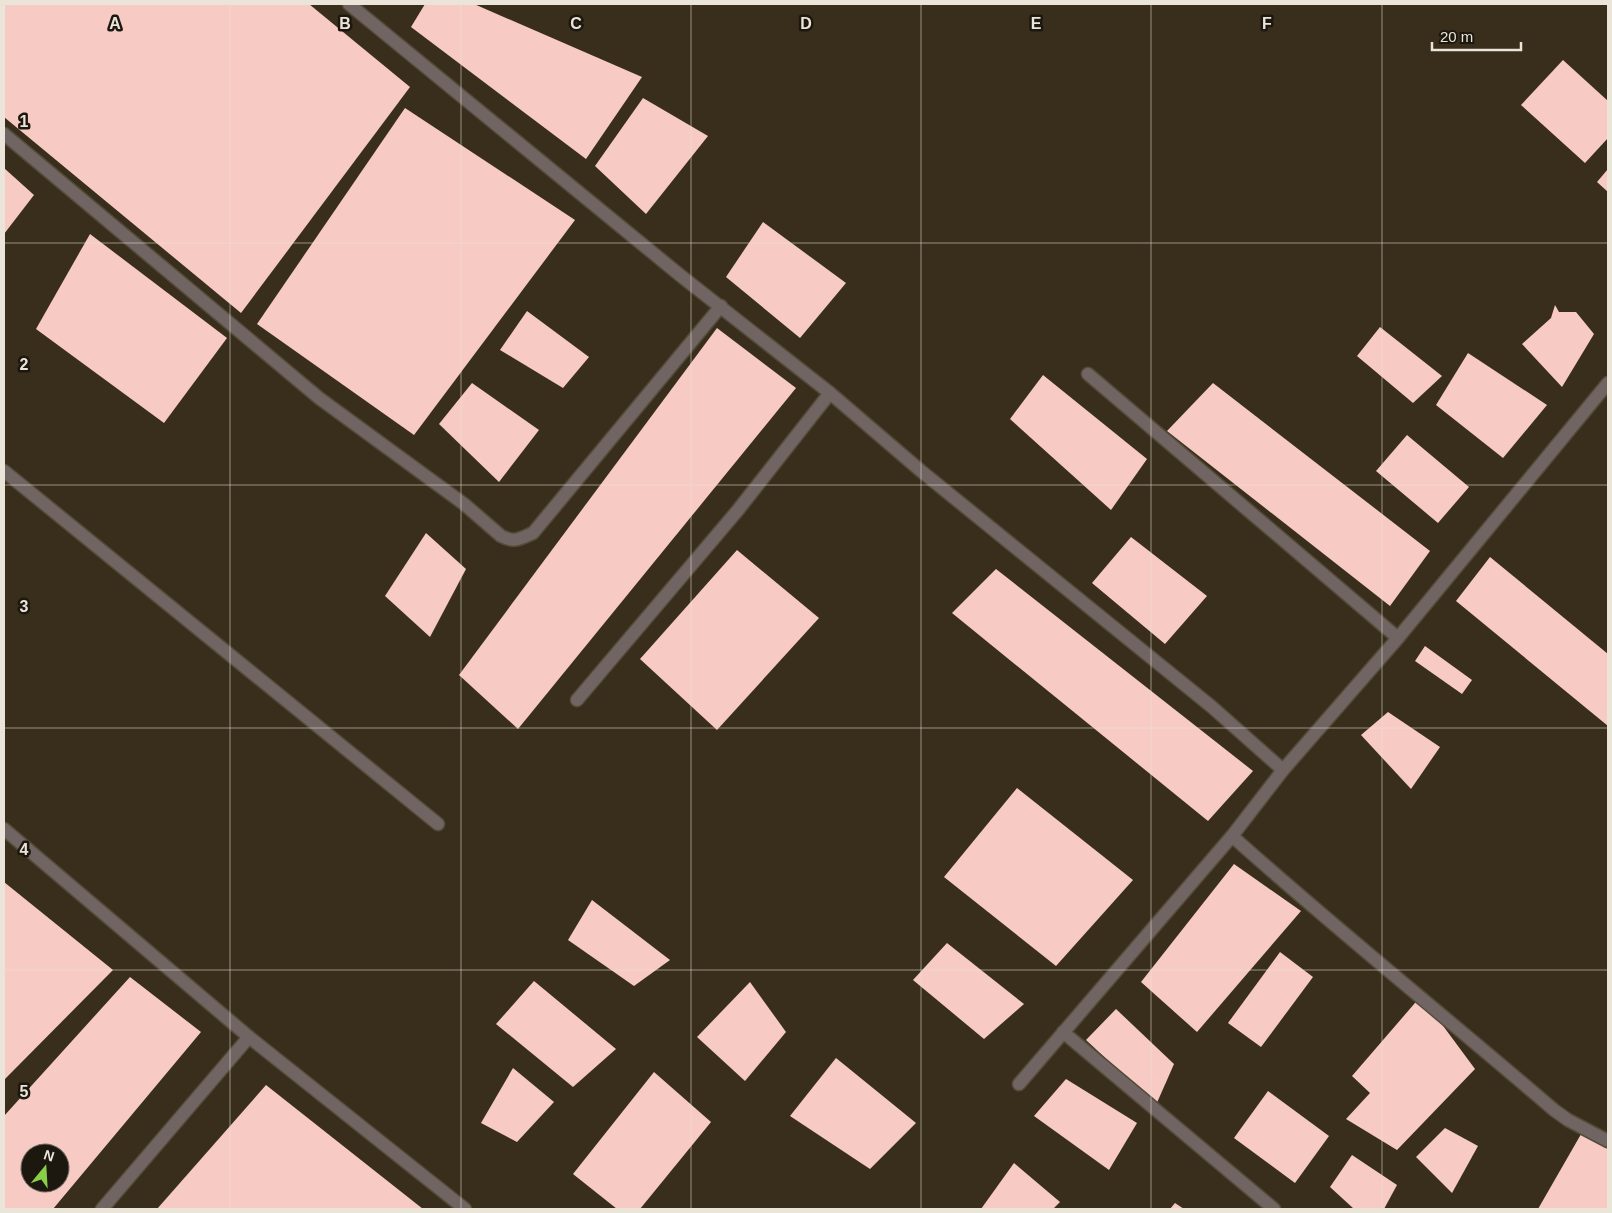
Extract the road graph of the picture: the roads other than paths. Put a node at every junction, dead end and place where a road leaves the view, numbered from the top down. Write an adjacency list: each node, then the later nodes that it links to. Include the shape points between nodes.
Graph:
1 (349, 4): 3 (street)
2 (4, 134): 3 (street, via 319,398 508,540 515,541 533,533)
3 (721, 306): 6 (street)
4 (1088, 374): 8 (street)
5 (1608, 383): 8 (street)
6 (830, 392): 9 (street, via 738,510); 10 (street, via 928,477 1212,707)
7 (4, 471): 11 (street)
8 (1398, 638): 10 (street)
9 (576, 700)
10 (1283, 770): 13 (street)
11 (438, 824)
12 (4, 829): 15 (street)
13 (1232, 836): 14 (street); 17 (street, via 1554,1110)
14 (1063, 1032): 16 (street); 20 (street)
15 (249, 1037): 18 (street); 19 (street)
16 (1019, 1084)
17 (1608, 1141)
18 (102, 1209)
19 (465, 1209)
20 (1274, 1209)

